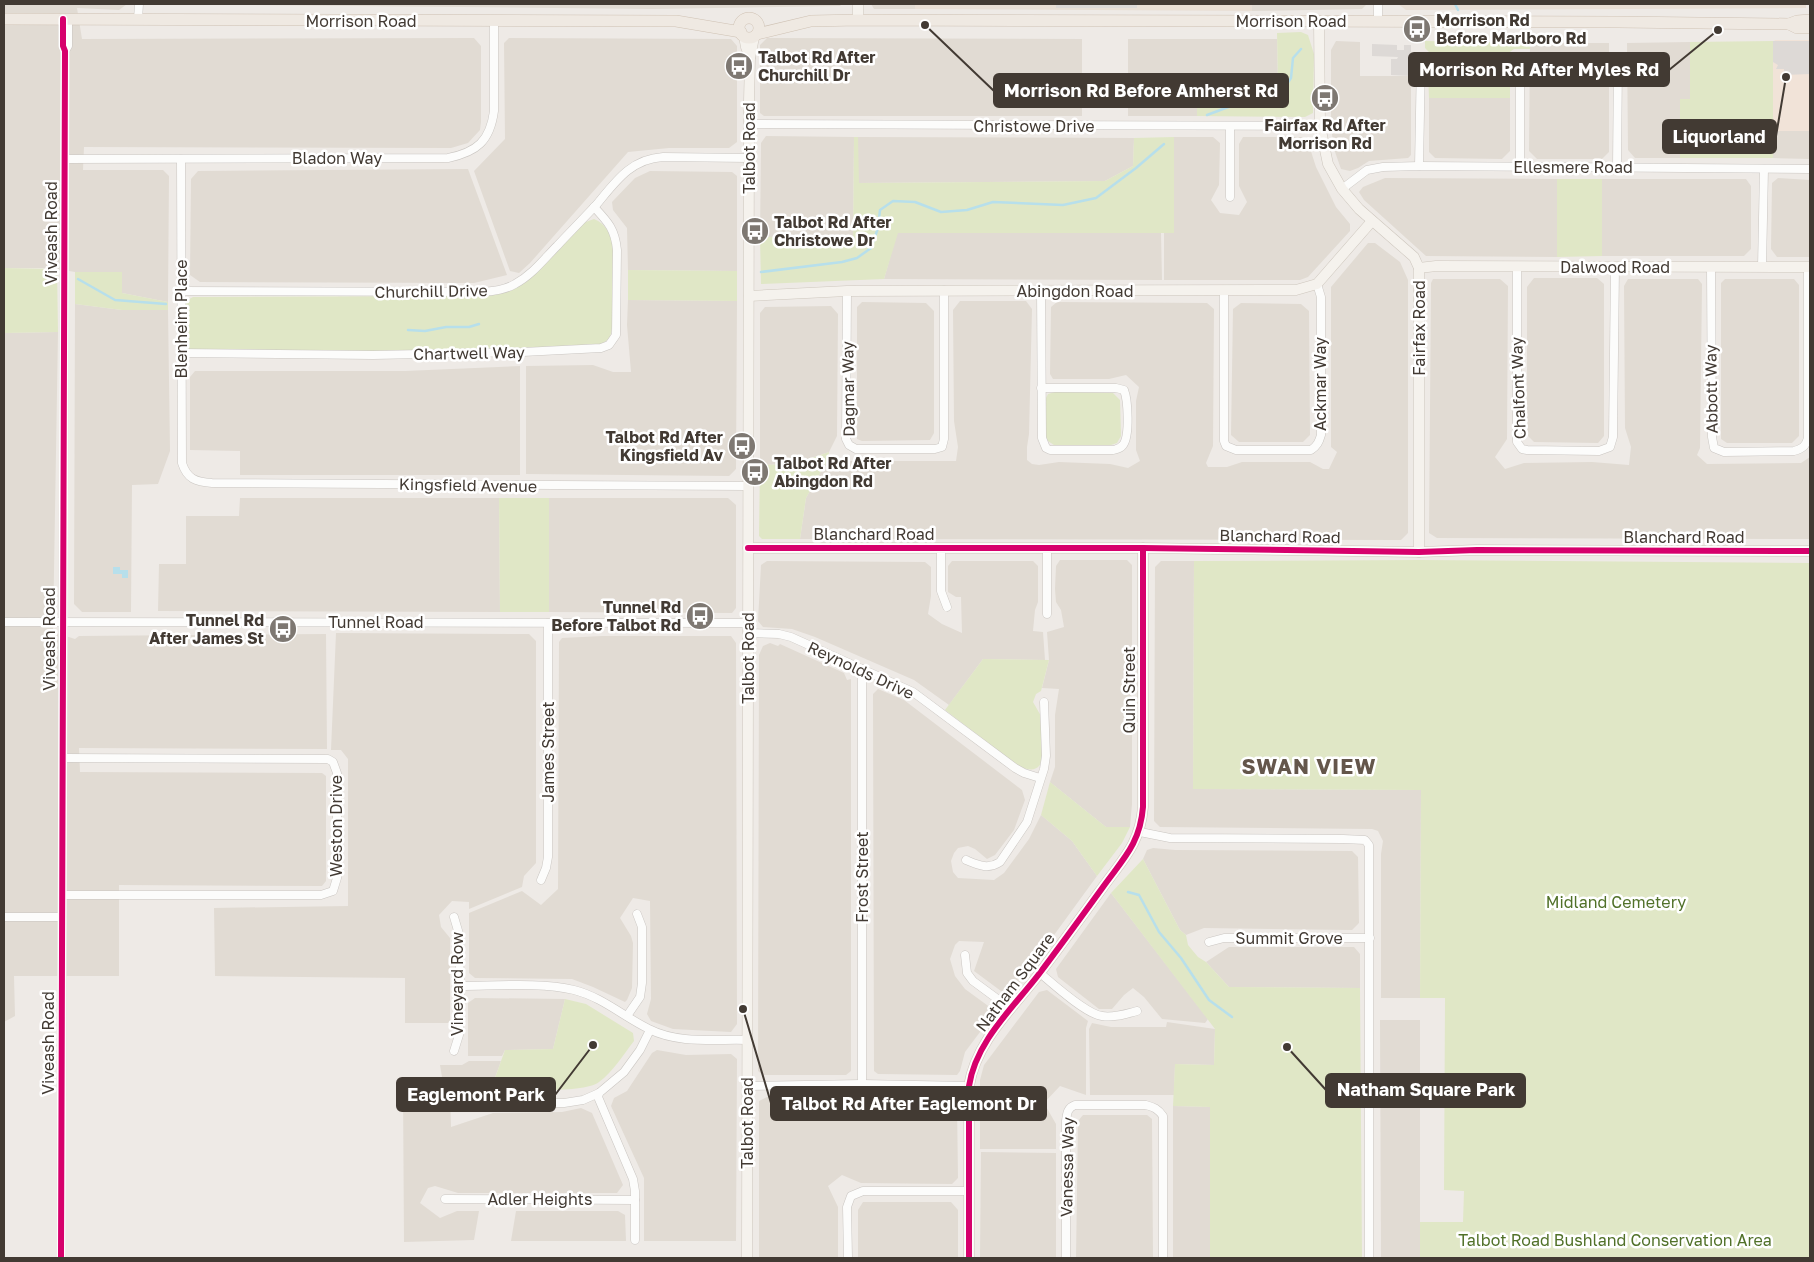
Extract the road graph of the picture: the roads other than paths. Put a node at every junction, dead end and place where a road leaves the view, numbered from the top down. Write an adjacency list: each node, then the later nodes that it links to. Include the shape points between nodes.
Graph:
1 (138, 4): 6 (street)
2 (858, 4): 7 (street)
3 (1378, 4): 11 (street)
4 (4, 19): 5 (main road, Morrison Road)
5 (65, 19): 6 (main road, Morrison Road); 23 (street, Viveash Road)
6 (138, 19): 9 (main road, Morrison Road)
7 (858, 20): 10 (main road, Morrison Road); 12 (main road, Morrison Road)
8 (1810, 20): 13 (main road, Morrison Road)
9 (494, 21): 15 (main road, Morrison Road, via 676,21); 24 (street, Bladon Way, via 492,122 482,143 469,153 448,158)
10 (1320, 21): 11 (main road, Morrison Road); 20 (street, Fairfax Road)
11 (1378, 21): 13 (main road, Morrison Road)
12 (793, 24): 15 (main road, Morrison Road); 15 (main road, Morrison Road, via 755,20 759,26)
13 (1789, 24): 14 (main road, Morrison Road)
14 (1810, 28)
15 (748, 32): 19 (street, Talbot Road)
16 (1421, 59): 25 (street)
17 (1520, 60): 26 (street)
18 (1618, 61): 27 (street)
19 (749, 124): 21 (street, Christowe Drive); 22 (street, Talbot Road)
20 (1320, 126): 21 (street, Christowe Drive); 30 (street, Fairfax Road, via 1328,164)
21 (1230, 127): 31 (street)
22 (749, 158): 32 (street, Churchill Drive, via 663,157 646,160 623,174); 46 (street, Talbot Road)
23 (65, 159): 24 (street, Bladon Way); 60 (street, Viveash Road)
24 (180, 159): 43 (street, Blenheim Place)
25 (1419, 166): 26 (street, Ellesmere Road); 30 (street, Ellesmere Road, via 1367,170)
26 (1520, 167): 27 (street, Ellesmere Road)
27 (1617, 167): 28 (street, Ellesmere Road)
28 (1764, 169): 29 (street, Ellesmere Road); 37 (street)
29 (1810, 169)
30 (1342, 189): 33 (street, Fairfax Road)
31 (1230, 197)
32 (594, 207): 43 (street, Churchill Drive, via 528,276 500,290); 47 (street, Chartwell Way, via 609,223 617,250 616,335 609,345 601,348 373,355)
33 (1372, 221): 39 (street, Fairfax Road, via 1414,257); 40 (street)
34 (1517, 266): 36 (street, Dalwood Road); 36 (street, Chalfont Way, via 1517,442 1527,450 1599,451 1610,447 1613,437); 39 (street, Dalwood Road)
35 (1710, 266): 36 (street, Dalwood Road); 37 (street, Dalwood Road); 38 (street, Abbott Way, via 1712,437 1714,448 1724,452 1794,451 1807,443)
36 (1614, 267)
37 (1762, 267): 38 (street, Dalwood Road)
38 (1809, 267)
39 (1419, 268): 56 (street, Fairfax Road)
40 (1317, 284): 45 (street, Abingdon Road, via 1296,290); 45 (street, Ackmar Way, via 1320,297 1321,435 1311,450 1236,450 1226,446)
41 (944, 290): 42 (street, Abingdon Road); 44 (street, Abingdon Road); 44 (street, Dagmar Way, via 944,439 942,446 935,449 856,449 849,445 846,439)
42 (1041, 290): 45 (street, Abingdon Road); 48 (street)
43 (181, 291): 47 (street, Blenheim Place)
44 (847, 291): 46 (street, Abingdon Road)
45 (1224, 291)
46 (749, 296): 50 (street, Talbot Road)
47 (181, 353): 49 (street, Blenheim Place, via 182,463)
48 (1041, 388): 48 (street, via 1042,438 1046,448 1113,450 1123,446 1126,438 1124,390)
49 (189, 477): 50 (street, Kingsfield Avenue, via 198,482)
50 (748, 486): 51 (street, Talbot Road)
51 (748, 548): 52 (street, Blanchard Road); 62 (street, Talbot Road)
52 (941, 548): 53 (street, Blanchard Road); 57 (street, via 941,591)
53 (1048, 548): 54 (street, Blanchard Road); 58 (street)
54 (1143, 548): 56 (street, Blanchard Road); 67 (street, Quin Street)
55 (1810, 551): 56 (street, Blanchard Road)
56 (1419, 552)
57 (947, 607)
58 (1047, 614)
59 (4, 622): 60 (street, Tunnel Road)
60 (64, 622): 61 (street, Tunnel Road); 65 (street, Viveash Road)
61 (548, 623): 62 (street, Tunnel Road); 69 (street, James Street, via 548,856)
62 (748, 628): 63 (street, Reynolds Drive, via 791,637); 84 (street, Talbot Road)
63 (862, 669): 66 (street, Reynolds Drive, via 913,692 1015,768); 86 (street, Frost Street)
64 (1044, 702): 66 (street, via 1046,756)
65 (63, 758): 70 (street, Viveash Road); 70 (street, Weston Drive, via 328,758 337,772 337,878 334,890 321,895)
66 (1040, 778): 68 (street, via 1027,822 1000,862 988,867)
67 (1140, 832): 75 (street, via 1170,838 1368,841); 78 (street, Natham Square)
68 (966, 860)
69 (541, 880)
70 (63, 894): 73 (street, Viveash Road)
71 (637, 914): 82 (street, via 642,927 642,984 640,997)
72 (4, 917): 73 (street)
73 (62, 917): 95 (street, Viveash Road)
74 (454, 917): 79 (street, Vineyard Row, via 459,934)
75 (1370, 938): 76 (street, Summit Grove, via 1224,938); 101 (street)
76 (1209, 942)
77 (965, 955): 80 (street, via 967,973 973,981)
78 (1040, 973): 80 (street, Natham Square); 81 (street, via 1097,1016 1117,1017)
79 (460, 986): 82 (street, via 563,987 588,994); 85 (street, Vineyard Row, via 459,1035)
80 (1011, 1009): 88 (street, Natham Square, via 980,1052)
81 (1137, 1010)
82 (627, 1016): 83 (street)
83 (650, 1030): 84 (street, via 682,1038); 89 (street, via 624,1072)
84 (747, 1040): 87 (street, Talbot Road)
85 (454, 1051)
86 (862, 1084): 87 (street); 88 (street)
87 (747, 1086): 96 (street, Talbot Road)
88 (969, 1086): 91 (street, Natham Square)
89 (598, 1092): 90 (street, via 584,1100 564,1103); 93 (street, via 633,1179)
90 (466, 1104)
91 (969, 1191): 97 (street, via 863,1192 851,1196 847,1206); 98 (street, Natham Square)
92 (445, 1199): 93 (street, Adler Heights)
93 (635, 1200): 94 (street)
94 (635, 1240)
95 (61, 1258)
96 (747, 1258)
97 (848, 1258)
98 (969, 1258)
99 (1066, 1258): 100 (street, Vanessa Way, via 1066,1121 1070,1106 1146,1105 1153,1106 1163,1116)
100 (1163, 1258)
101 (1369, 1258)

